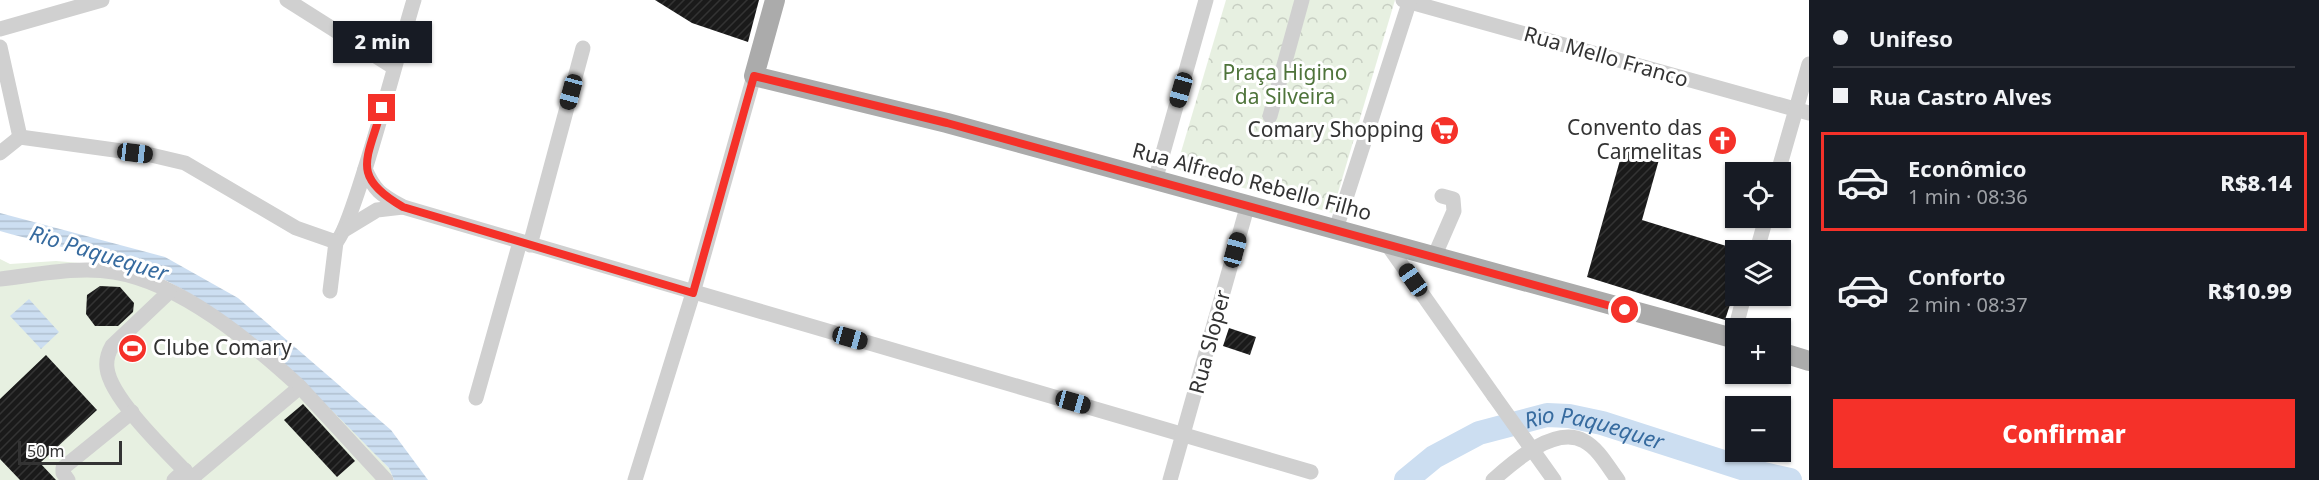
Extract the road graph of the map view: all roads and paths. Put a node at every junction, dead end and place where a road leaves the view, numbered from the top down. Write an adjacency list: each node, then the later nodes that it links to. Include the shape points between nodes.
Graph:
1 (102, 0): 8 (street)
2 (287, 0): 12 (street)
3 (414, 0): 12 (street)
4 (775, 0): 13 (main road)
5 (1206, 0): 20 (street)
6 (1302, 0): 15 (street)
7 (1408, 1): 14 (street, Rua Mello Franco); 24 (street)
8 (0, 29)
9 (0, 47): 16 (street)
10 (583, 48): 26 (street)
11 (1809, 64): 14 (street)
12 (393, 67): 19 (street)
13 (754, 76): 20 (main road, Rua Alfredo Rebello Filho, via 947,123); 32 (street)
14 (1802, 111): 18 (street)
15 (1270, 116)
16 (20, 137): 17 (street); 25 (street, via 185,163 296,228)
17 (0, 153)
18 (1782, 162)
19 (365, 169): 23 (street, via 374,188); 25 (street)
20 (1155, 181): 22 (main road, Rua Alfredo Rebello Filho)
21 (1442, 196): 28 (street, via 1453,199 1454,211)
22 (1248, 204): 24 (main road, Rua Alfredo Rebello Filho); 39 (street, Rua Sloper)
23 (403, 207): 25 (street, via 377,210); 26 (street)
24 (1336, 229): 27 (main road, Rua Alfredo Rebello Filho)
25 (340, 236): 30 (street)
26 (525, 243): 32 (street); 37 (street)
27 (1387, 244): 28 (main road, Rua Alfredo Rebello Filho); 47 (street, bridge)
28 (1434, 257): 33 (main road, Rua Alfredo Rebello Filho)
29 (0, 279): 31 (street, via 87,270 115,272 148,281)
30 (330, 291)
31 (169, 292): 36 (street, via 236,333); 38 (street, via 140,316 108,355 107,369 113,387)
32 (693, 293): 39 (street); 44 (street)
33 (1725, 336)
34 (1791, 355): 35 (main road)
35 (1809, 360)
36 (300, 387): 41 (street); 43 (street)
37 (476, 398)
38 (132, 412): 41 (street); 42 (street, via 63,468)
39 (1185, 434): 40 (street); 45 (street, Rua Sloper)
40 (1311, 472)
41 (186, 477)
42 (68, 480)
43 (386, 480)
44 (635, 480)
45 (1170, 480)
46 (1493, 480): 48 (street, via 1539,445 1571,437 1583,440 1595,450)
47 (1554, 480)
48 (1618, 480)

